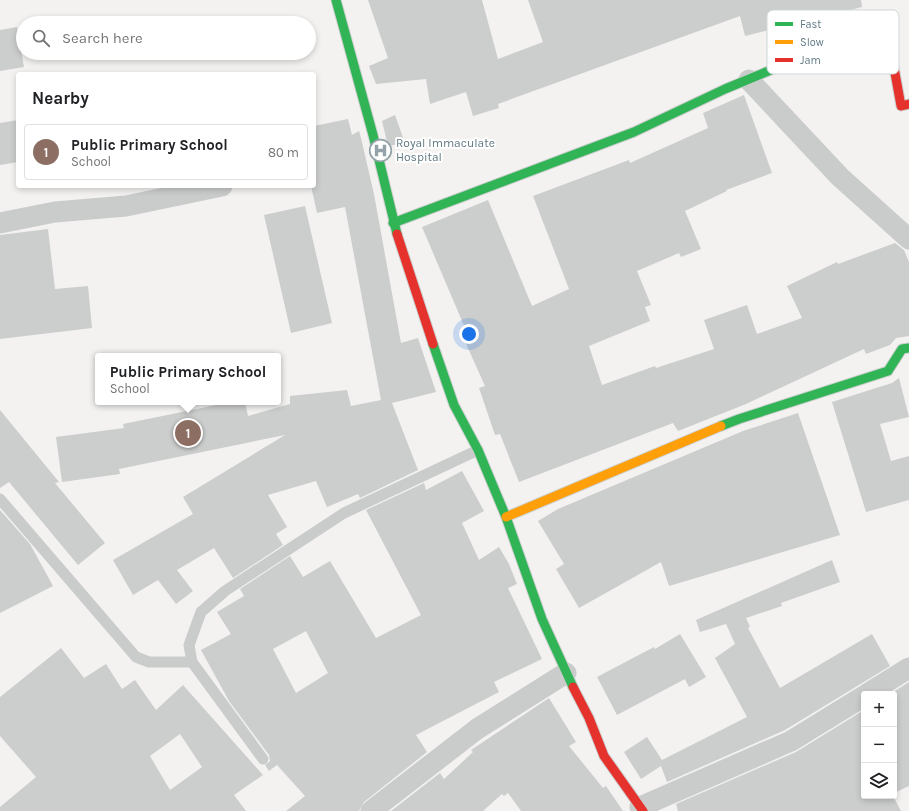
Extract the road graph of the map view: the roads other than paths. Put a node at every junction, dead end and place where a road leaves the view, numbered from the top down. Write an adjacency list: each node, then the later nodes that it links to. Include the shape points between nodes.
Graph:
1 (336, 0): 8 (street)
2 (767, 72): 4 (street)
3 (895, 74): 5 (street, via 902,106)
4 (749, 80): 8 (street, via 634,132); 9 (street, via 840,177)
5 (909, 104)
6 (212, 188): 7 (street, via 126,206 56,212)
7 (0, 223)
8 (394, 223): 11 (street, via 454,405)
9 (909, 239)
10 (909, 348): 13 (street, via 902,349 888,371 739,419)
11 (478, 450): 13 (street); 14 (lane, via 344,513 225,591 201,612 189,646)
12 (0, 499): 14 (lane, via 136,656 149,662)
13 (506, 517): 16 (street, via 542,619)
14 (192, 662): 19 (lane)
15 (909, 668): 17 (street)
16 (566, 674): 20 (street, via 590,718 604,756); 21 (street, via 477,729)
17 (872, 691)
18 (861, 697): 20 (street, via 791,741)
19 (263, 759)
20 (642, 809)
21 (371, 811)

